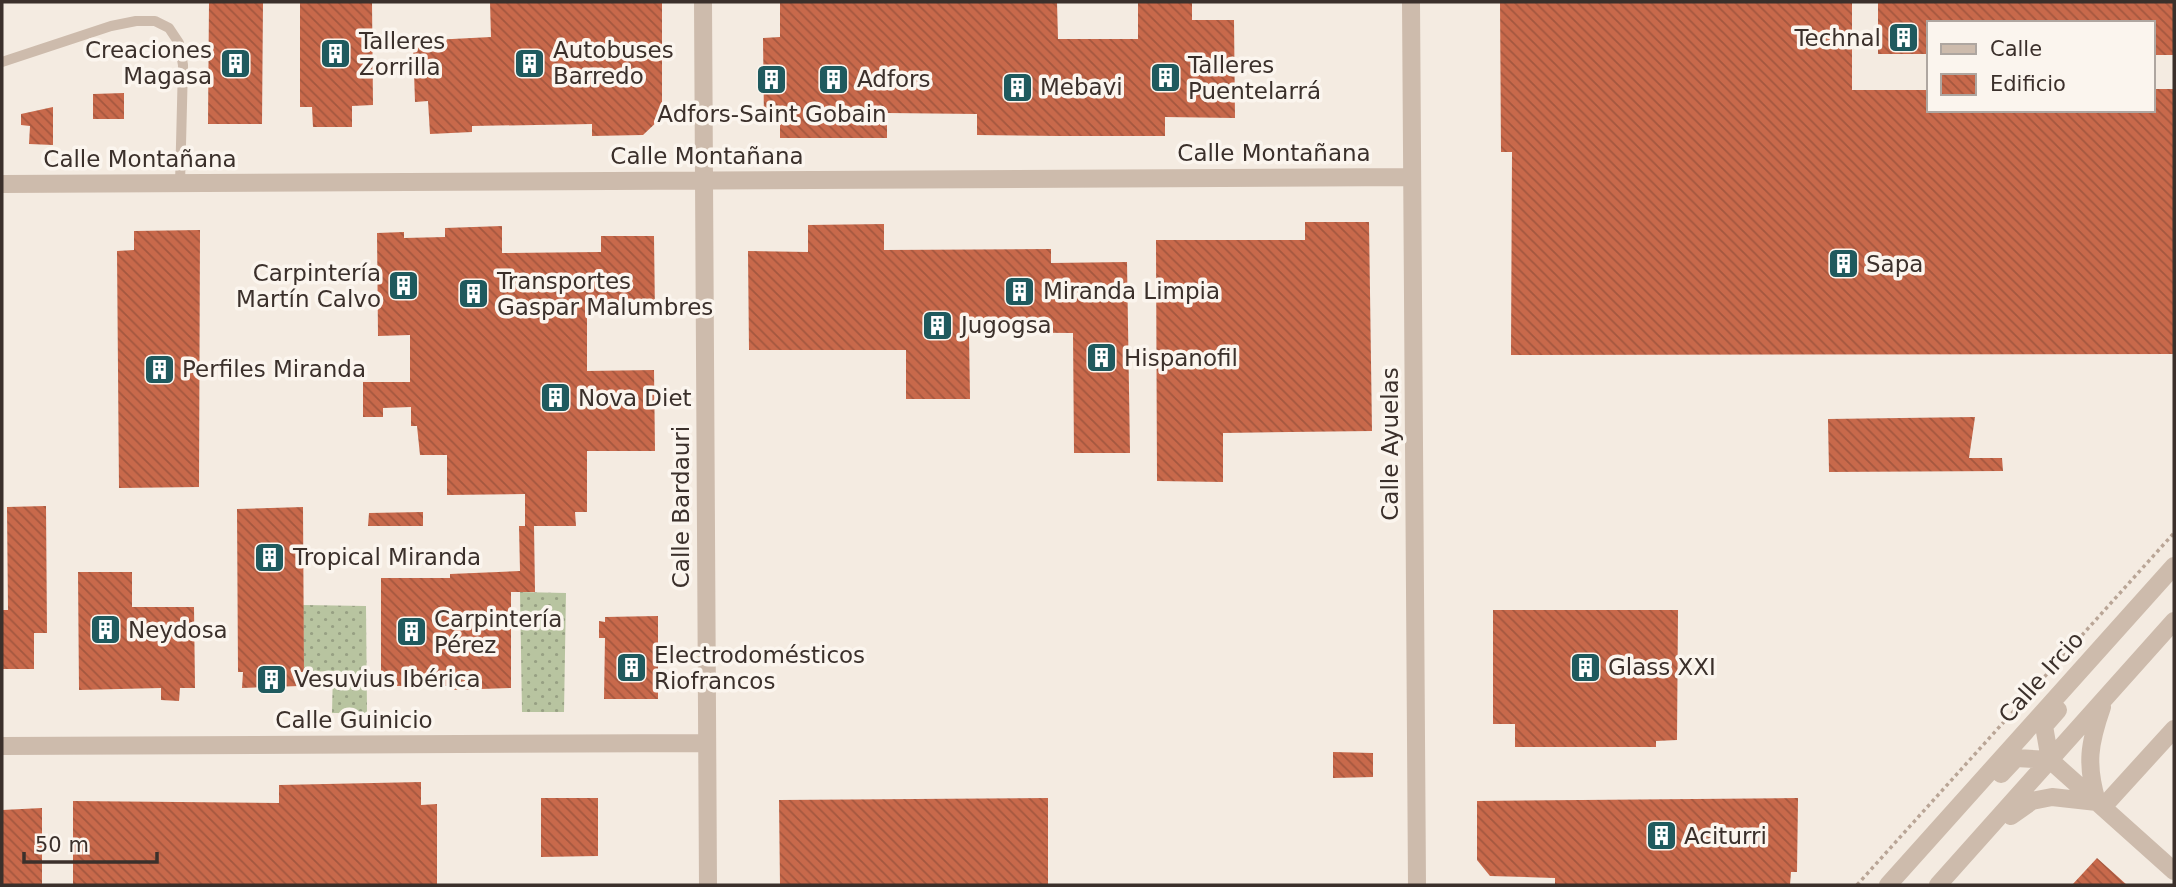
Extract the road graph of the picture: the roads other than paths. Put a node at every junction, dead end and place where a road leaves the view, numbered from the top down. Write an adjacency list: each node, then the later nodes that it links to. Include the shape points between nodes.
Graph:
1 (703, 2): 5 (street, Calle Bardauri)
2 (1411, 2): 4 (street, Calle Ayuelas)
3 (2, 62): 7 (lane, via 124,23 155,21 169,28 179,43 183,65)
4 (1412, 177): 5 (street, Calle Montañana); 21 (street, Calle Ayuelas)
5 (704, 180): 7 (street, Calle Montañana); 13 (street, Calle Bardauri)
6 (2, 184): 7 (street, Calle Montañana)
7 (180, 184)
8 (2174, 566): 10 (street, Calle Ircio)
9 (2174, 621): 11 (street)
10 (2096, 653): 15 (street, via 2092,673 2044,726); 17 (street, Calle Ircio)
11 (2105, 699): 15 (street); 16 (street, via 2089,754 2090,778)
12 (2174, 729): 16 (street)
13 (707, 743): 14 (street, Calle Guinicio); 20 (street, Calle Bardauri)
14 (2, 746)
15 (2050, 760): 16 (street); 17 (street, Calle Ircio, via 2016,758 1962,819); 18 (street)
16 (2100, 805): 18 (street, via 2052,797 2032,801); 19 (street)
17 (1944, 822): 22 (street, Calle Ircio)
18 (1990, 829): 23 (street)
19 (2174, 872)
20 (708, 885)
21 (1417, 885)
22 (1888, 885)
23 (1938, 885)

